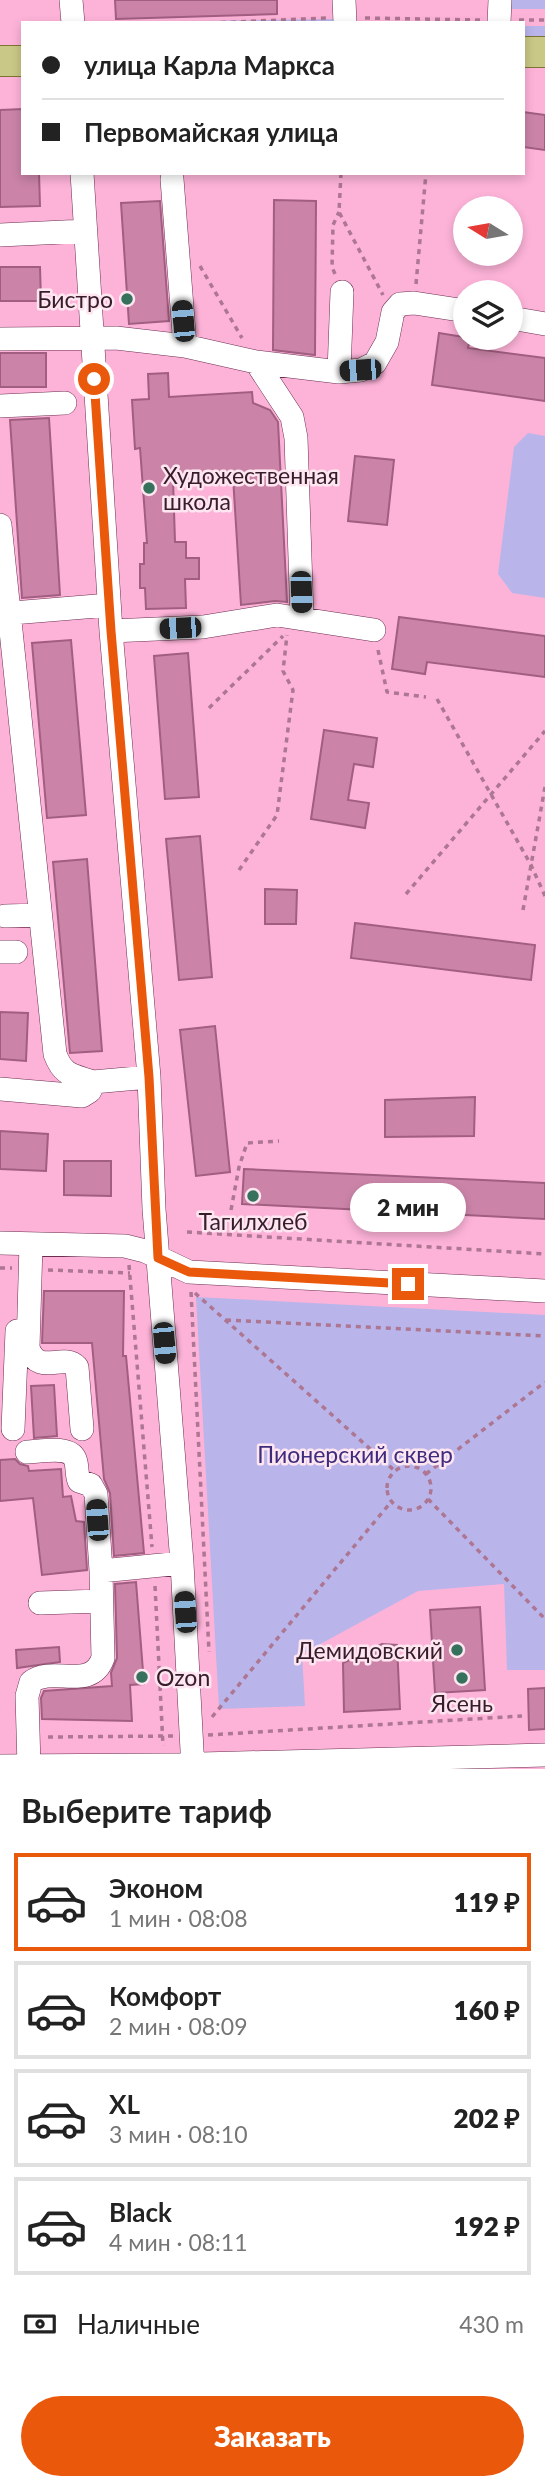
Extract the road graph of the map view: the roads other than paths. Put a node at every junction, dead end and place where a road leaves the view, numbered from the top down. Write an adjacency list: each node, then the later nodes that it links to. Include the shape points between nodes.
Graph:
1 (71, 0): 2 (street)
2 (73, 21)
3 (525, 52): 4 (main road)
4 (545, 52)
5 (0, 61): 6 (main road)
6 (21, 61)
7 (82, 175): 9 (street)
8 (172, 178): 17 (street)
9 (85, 231): 10 (street); 16 (street)
10 (0, 235)
11 (342, 292): 19 (street)
12 (453, 309): 19 (street, via 400,303 375,363)
13 (523, 320): 14 (street)
14 (545, 324)
15 (0, 339): 16 (street)
16 (91, 339): 17 (street); 23 (street)
17 (185, 346): 18 (street)
18 (256, 362): 19 (street); 25 (street, via 292,416 296,438)
19 (339, 372)
20 (65, 403): 21 (street)
21 (0, 406)
22 (0, 525): 24 (street)
23 (109, 605): 24 (street); 27 (street)
24 (4, 614): 28 (street)
25 (302, 618): 26 (street); 27 (street, via 277,615 203,627)
26 (374, 630)
27 (111, 631): 30 (street)
28 (39, 915): 29 (street); 31 (street, via 55,1054 68,1074)
29 (5, 916)
30 (149, 1077): 31 (street); 34 (street)
31 (93, 1082): 32 (street, via 82,1096)
32 (0, 1089)
33 (17, 1243): 34 (street, via 125,1246); 35 (street)
34 (158, 1258): 36 (street, via 189,1272); 40 (street)
35 (17, 1269): 37 (street); 38 (street, via 30,1353 41,1363 71,1362 77,1367)
36 (545, 1291)
37 (13, 1429)
38 (82, 1429)
39 (27, 1452): 41 (street, via 63,1451 74,1457 79,1480 91,1485 96,1494)
40 (182, 1563): 41 (street); 47 (street, via 202,1734)
41 (101, 1571): 42 (street)
42 (101, 1601): 43 (street); 46 (street, via 100,1667 84,1676 41,1677 30,1682)
43 (40, 1603)
44 (545, 1755): 47 (street)
45 (0, 1766): 46 (street)
46 (29, 1766): 47 (street)
47 (192, 1766)

